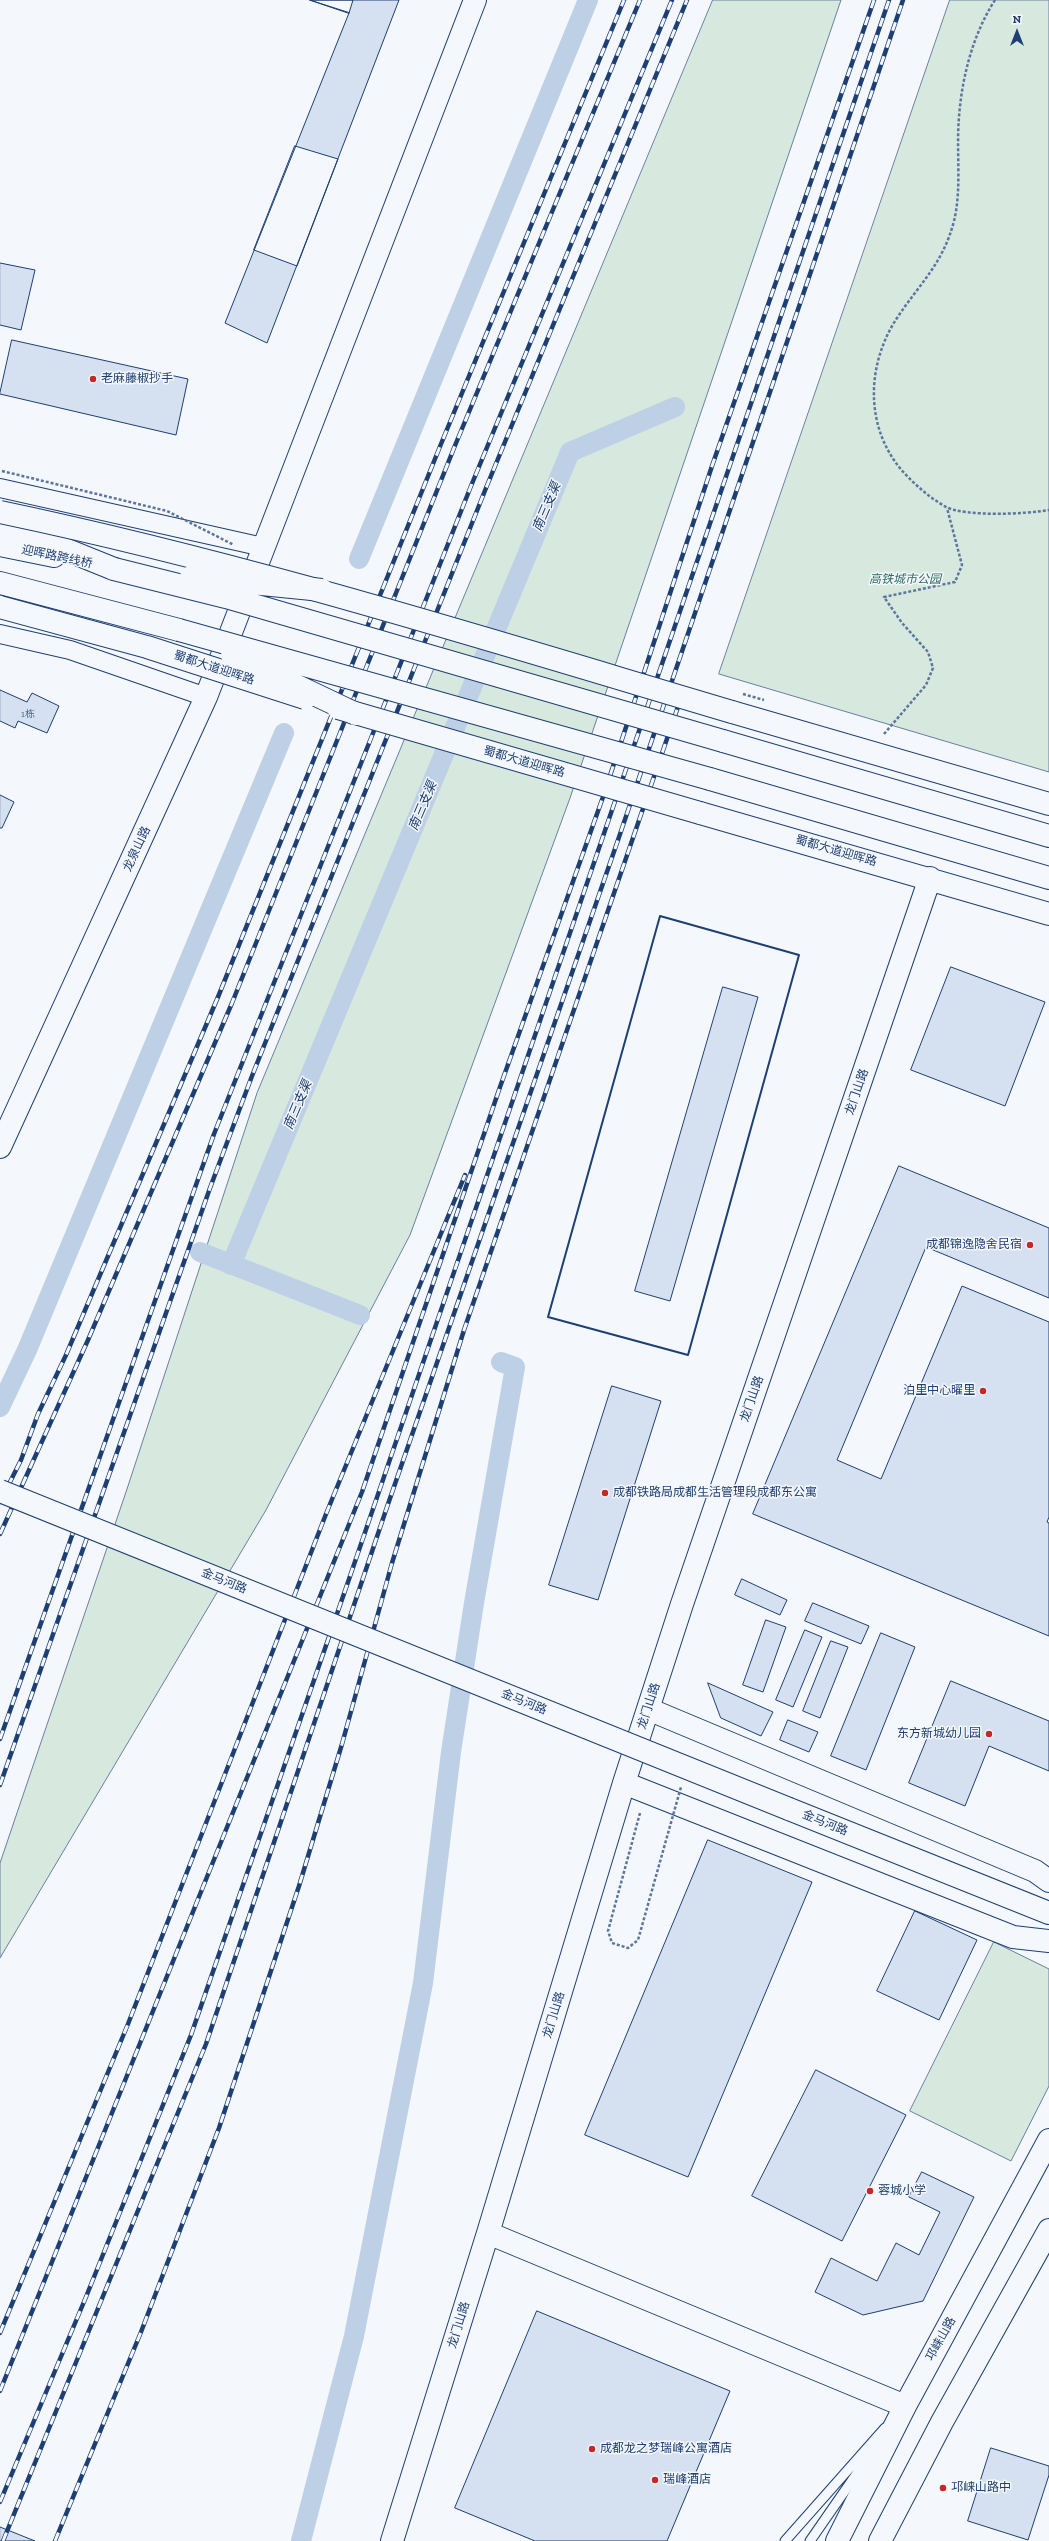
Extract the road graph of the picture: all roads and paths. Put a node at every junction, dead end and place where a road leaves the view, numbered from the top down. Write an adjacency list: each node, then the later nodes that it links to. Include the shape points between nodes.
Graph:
1 (475, 0): 9 (main road, 龙泉山路)
2 (995, 0): 4 (path, via 983,18 966,68 959,117 957,210 949,240 936,267 896,319 875,368 872,396 877,424 885,446 897,466 921,490)
3 (0, 488): 9 (street)
4 (947, 508): 5 (path, via 991,514); 20 (path, via 962,565 955,582 884,598 928,652 933,668 926,685)
5 (1049, 510)
6 (0, 512): 12 (main road, bridge, via 106,534)
7 (0, 523): 10 (main road)
8 (0, 544): 10 (main road, 迎晖路跨线桥)
9 (263, 547): 18 (main road, 龙泉山路)
10 (114, 569): 12 (main road, bridge); 24 (main road, bridge, via 226,598)
11 (0, 583): 15 (main road)
12 (322, 590): 21 (main road, bridge)
13 (0, 597): 15 (main road)
14 (0, 607): 19 (main road, 蜀都大道迎晖路, bridge, via 147,647)
15 (103, 608): 16 (main road)
16 (179, 630): 19 (main road, bridge); 26 (main road, bridge, via 710,779)
17 (0, 634): 18 (street, via 70,650)
18 (206, 697): 30 (main road, 龙泉山路)
19 (356, 714): 25 (main road, 蜀都大道迎晖路, bridge)
20 (884, 735)
21 (967, 782): 22 (main road); 23 (main road)
22 (1049, 800)
23 (1049, 804)
24 (1049, 836)
25 (930, 878): 27 (main road, 蜀都大道迎晖路); 32 (main road, 龙门山路)
26 (1049, 878)
27 (1024, 906): 28 (main road, 蜀都大道迎晖路); 29 (main road)
28 (1049, 914)
29 (1049, 924)
30 (0, 1147)
31 (0, 1491): 37 (main road, 金马河路, bridge)
32 (648, 1710): 33 (main road, 龙门山路); 36 (main road, via 1035,1871)
33 (624, 1783): 38 (main road, via 1012,1937); 41 (main road, 龙门山路)
34 (682, 1783): 35 (path, bridge, via 638,1940 628,1948 612,1943 608,1931)
35 (640, 1813)
36 (1049, 1881)
37 (1049, 1913)
38 (1049, 1941)
39 (1049, 2140): 42 (main road, 邛崃山路)
40 (1049, 2230): 47 (main road, via 942,2422)
41 (488, 2234): 42 (main road); 43 (main road, 龙门山路)
42 (905, 2406): 44 (lane); 45 (lane); 46 (main road, 邛崃山路)
43 (392, 2541)
44 (785, 2541)
45 (810, 2541)
46 (837, 2541)
47 (880, 2541)

